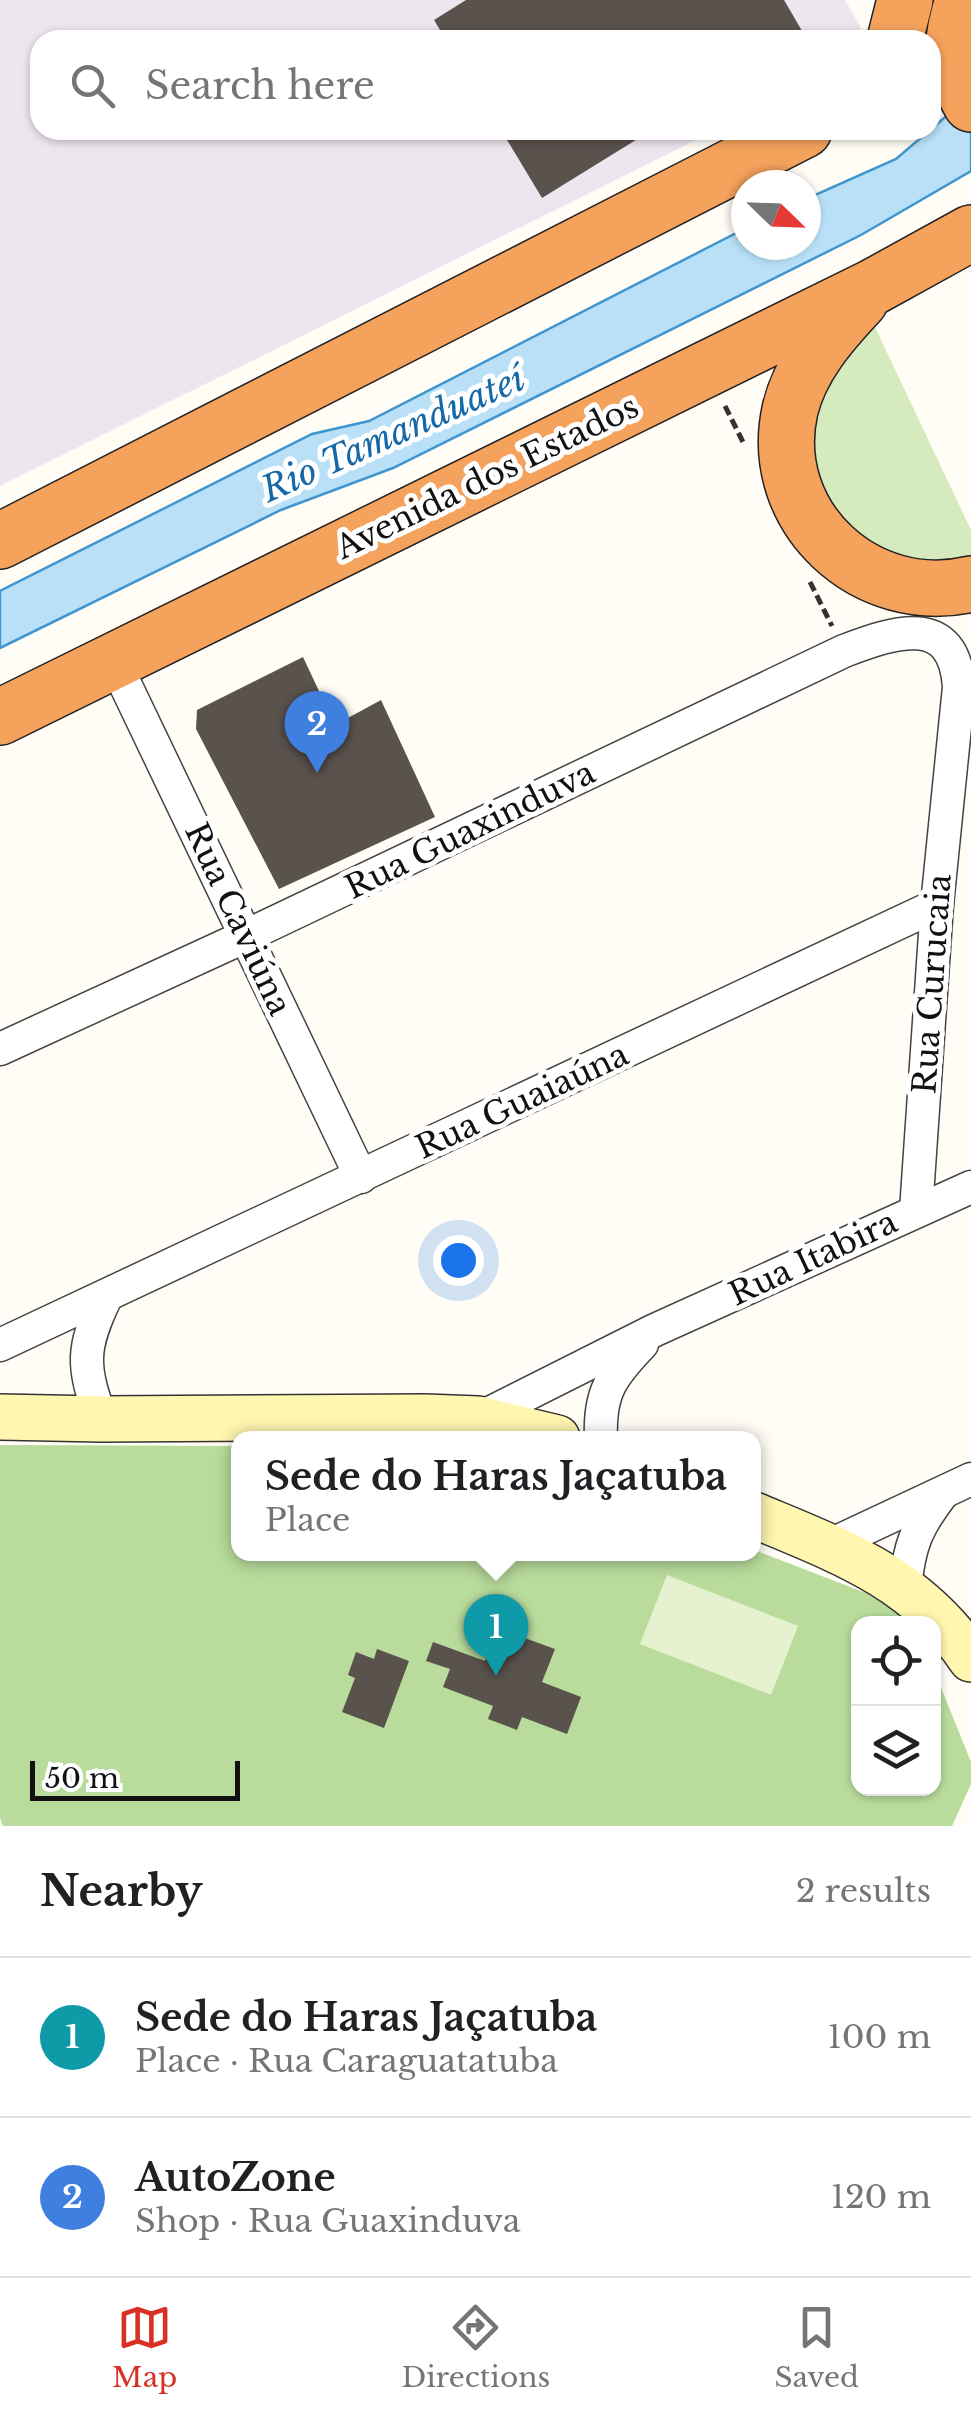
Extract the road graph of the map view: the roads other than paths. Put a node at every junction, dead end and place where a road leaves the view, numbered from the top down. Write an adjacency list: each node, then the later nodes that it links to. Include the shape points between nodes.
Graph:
1 (784, 140): 4 (highway)
2 (971, 233): 3 (highway, Avenida dos Estados)
3 (874, 287): 5 (highway, via 832,330 800,381 790,411 790,474 816,530 863,571 922,589); 7 (highway, Avenida dos Estados)
4 (0, 541)
5 (971, 584)
6 (942, 642): 9 (street, Rua Curucaia, via 956,658 960,687); 10 (street, Rua Guaxinduva, via 899,633 844,651)
7 (114, 661): 8 (highway, Avenida dos Estados); 10 (street, Rua Caviúna)
8 (0, 717)
9 (937, 904): 12 (street, Rua Guaiaúna); 14 (street, Rua Curucaia)
10 (246, 936): 11 (street, Rua Guaxinduva); 12 (street, Rua Caviúna)
11 (0, 1049)
12 (361, 1176): 15 (street, Rua Guaiaúna)
13 (971, 1188): 14 (street, Rua Itabira)
14 (916, 1211): 16 (street, Rua Itabira)
15 (106, 1297): 17 (street, Rua Guaiaúna); 19 (street, via 86,1350 88,1383)
16 (655, 1330): 20 (street, Rua Itabira); 22 (street, Rua Itabira, via 616,1371 604,1394)
17 (0, 1345)
18 (0, 1416): 19 (street)
19 (101, 1419): 20 (street)
20 (478, 1419): 21 (street)
21 (527, 1431)
22 (601, 1431)
23 (958, 1485): 25 (street); 26 (street, via 914,1534)
24 (761, 1518): 25 (street)
25 (828, 1546): 26 (street)
26 (905, 1588): 27 (street, via 935,1611)
27 (971, 1658)

